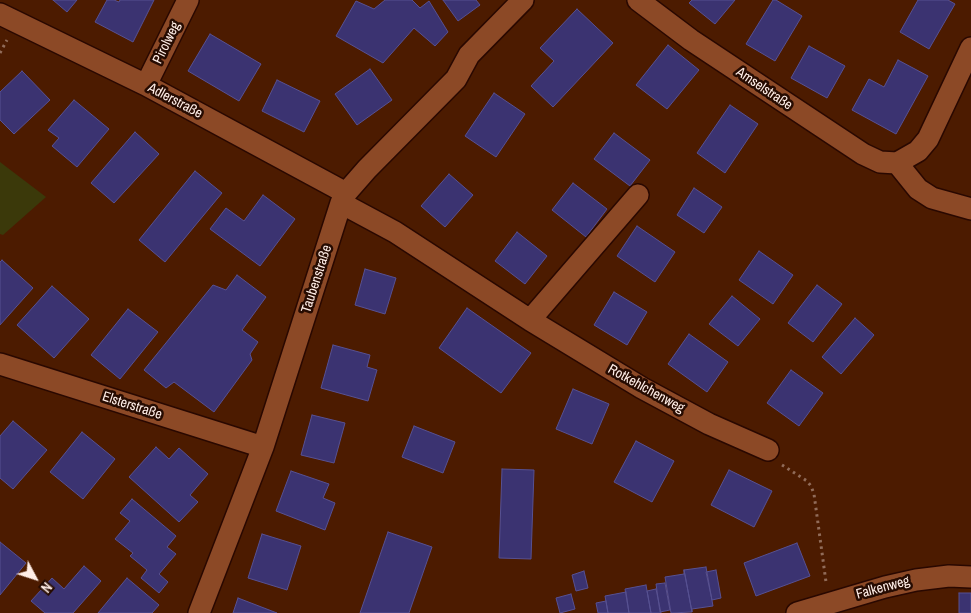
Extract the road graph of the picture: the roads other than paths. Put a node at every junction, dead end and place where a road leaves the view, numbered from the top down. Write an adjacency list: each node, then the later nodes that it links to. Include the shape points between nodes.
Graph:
1 (188, 0): 6 (street, Pirolweg)
2 (523, 0): 9 (street, Taubenstraße, via 469,55 456,79)
3 (638, 0): 7 (street, Amselstraße, via 698,45 863,154 880,162)
4 (0, 14): 6 (street, Adlerstraße)
5 (971, 48): 7 (street, via 928,139 918,151)
6 (146, 85): 9 (street, Adlerstraße)
7 (896, 163): 10 (street, via 918,189 932,198)
8 (638, 195): 11 (street)
9 (344, 198): 11 (street, Rotkehlchenweg); 13 (street, Taubenstraße)
10 (971, 209)
11 (530, 320): 14 (street, Rotkehlchenweg, via 642,388 709,424)
12 (0, 364): 13 (street, Elsterstraße)
13 (263, 447): 16 (street, Taubenstraße)
14 (768, 450)
15 (971, 577): 17 (street, Falkenweg, via 916,580)
16 (199, 613)
17 (798, 613)

